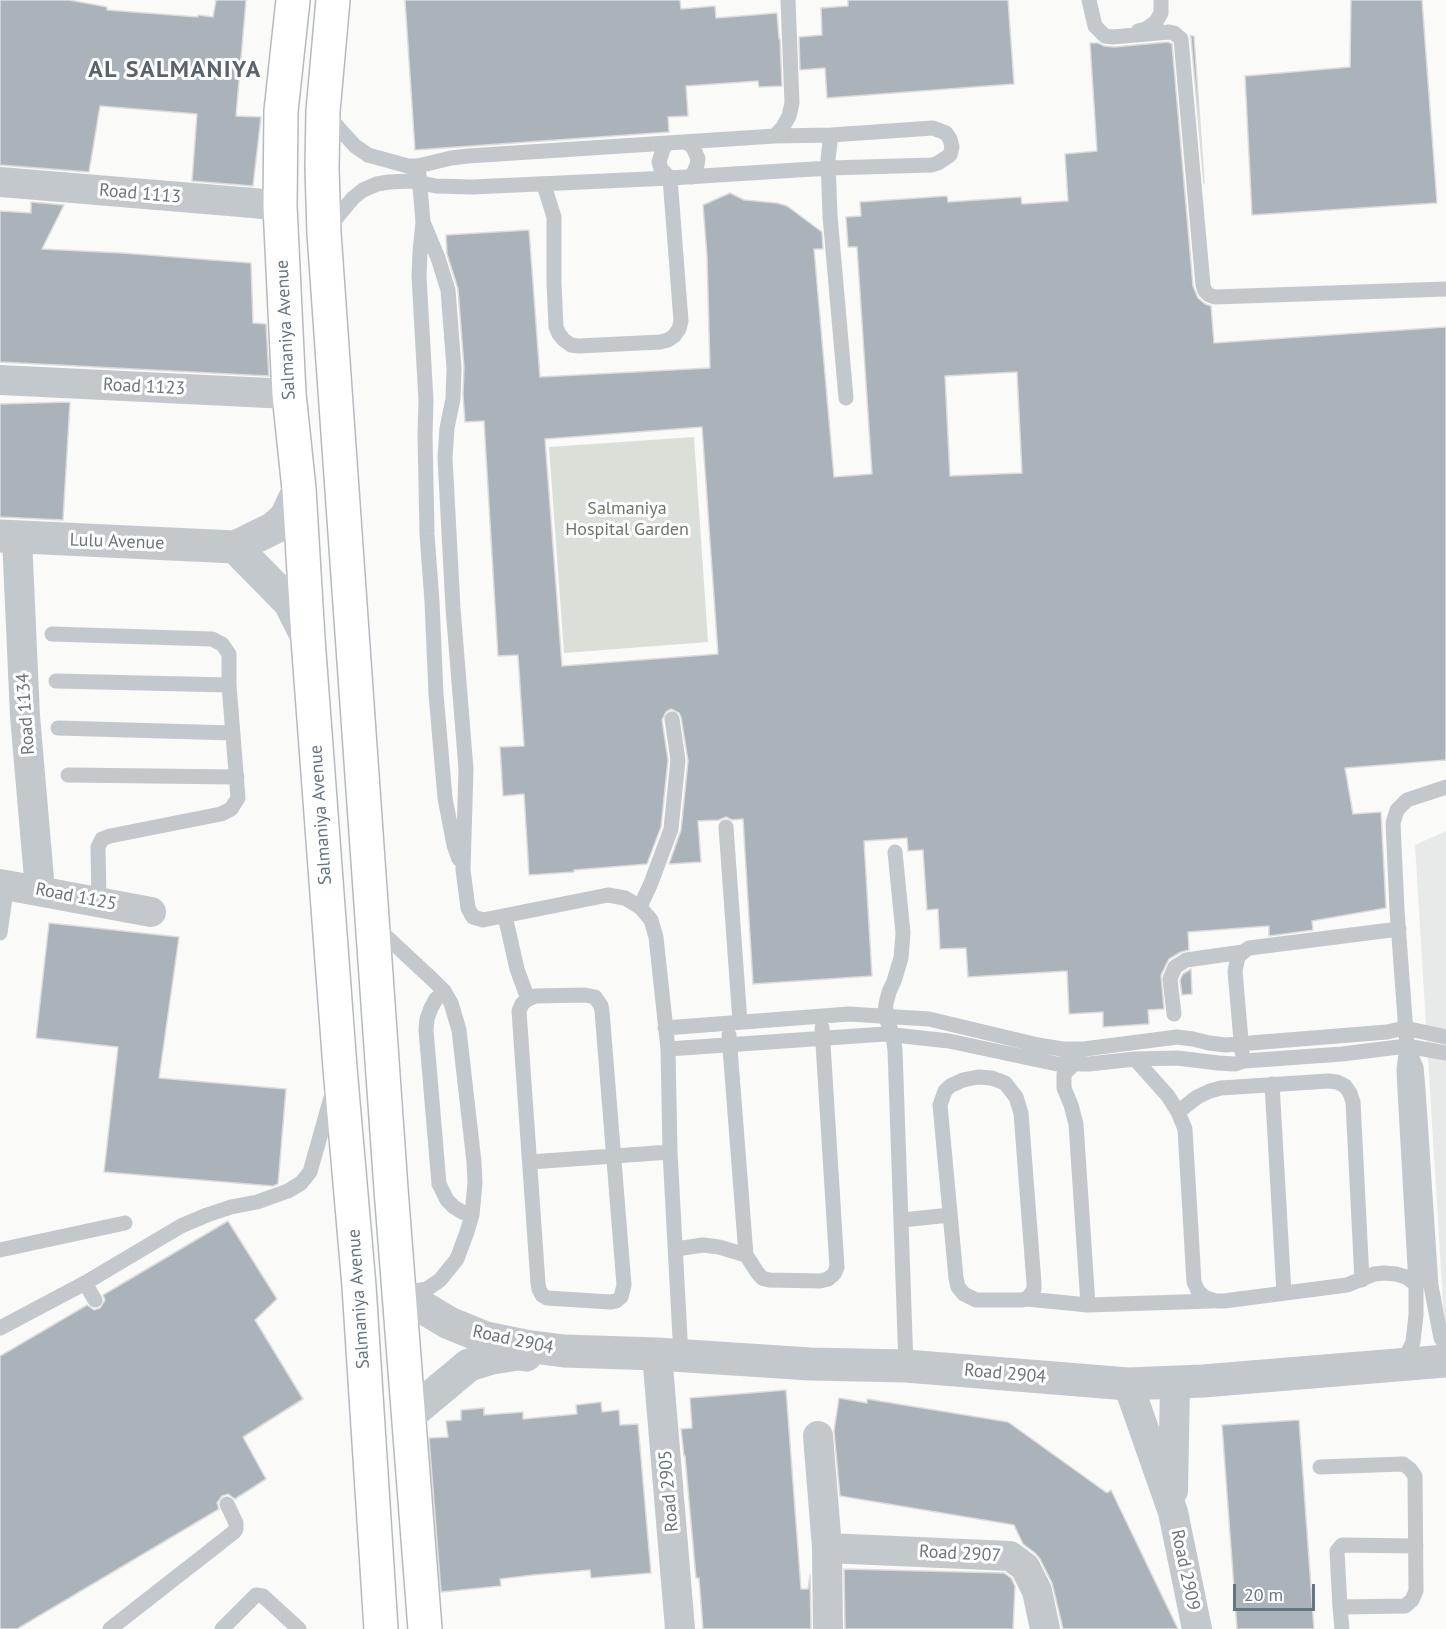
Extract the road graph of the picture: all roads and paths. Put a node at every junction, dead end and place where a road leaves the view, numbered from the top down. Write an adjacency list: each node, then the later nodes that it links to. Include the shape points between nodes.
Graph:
1 (292, 0): 19 (main road, Salmaniya Avenue, via 281,111)
2 (333, 0): 7 (main road)
3 (788, 0): 9 (lane, via 792,103 789,116)
4 (1089, 0): 6 (lane, via 1095,26 1105,36)
5 (1161, 0): 6 (lane, via 1156,22 1146,29)
6 (1119, 36): 22 (lane, via 1169,32 1181,39 1203,285 1209,295)
7 (323, 111): 12 (lane, via 368,155); 21 (main road)
8 (831, 135): 9 (lane); 13 (lane); 13 (lane, via 933,128 946,133 952,147 945,160 932,165)
9 (775, 136): 10 (lane)
10 (687, 143): 11 (lane); 14 (lane, via 698,159)
11 (667, 144): 12 (lane, via 468,156); 15 (lane, via 659,162)
12 (418, 166): 17 (lane)
13 (830, 168): 14 (lane); 25 (lane)
14 (692, 177): 15 (lane)
15 (670, 178): 18 (lane); 18 (lane, via 681,321 674,336 660,342 579,346 571,345 559,334 554,217)
16 (0, 182): 19 (street, Road 1113)
17 (420, 183): 18 (lane, via 462,188); 20 (lane); 21 (lane, via 389,182 363,190)
18 (544, 185)
19 (280, 206): 24 (main road, Salmaniya Avenue)
20 (423, 222): 42 (lane, via 419,276 436,694 445,798); 42 (lane, via 448,290 454,368 445,458 466,769)
21 (324, 233): 49 (main road)
22 (1446, 289)
23 (0, 380): 24 (street, Road 1123)
24 (289, 394): 26 (main road, Salmaniya Avenue)
25 (846, 398)
26 (299, 489): 28 (street, Lulu Avenue, via 286,517 274,528); 30 (main road, Salmaniya Avenue)
27 (8, 537): 28 (street, Lulu Avenue); 33 (street, Road 1134)
28 (235, 547): 30 (street, via 290,603)
29 (52, 634): 32 (lane, via 212,639 229,654)
30 (308, 639): 72 (main road, Salmaniya Avenue)
31 (56, 681): 32 (lane)
32 (229, 685): 36 (lane)
33 (12, 715): 44 (street, Road 1134)
34 (672, 719): 46 (lane, via 678,760 671,829)
35 (58, 728): 36 (lane)
36 (233, 733): 38 (lane)
37 (68, 776): 38 (lane)
38 (237, 777): 45 (lane, via 238,798 231,809 221,814 102,839 98,847)
39 (1446, 787): 50 (lane, via 1407,800 1394,816)
40 (726, 827): 58 (lane)
41 (895, 852): 56 (lane, via 903,939)
42 (463, 870): 48 (lane, via 468,908 473,917 483,920)
43 (3, 884): 44 (street, Road 1125); 51 (lane)
44 (40, 890): 45 (street, Road 1125)
45 (99, 902): 47 (street, Road 1125)
46 (640, 907): 48 (lane, via 625,898 608,896); 59 (lane, via 651,920 656,937)
47 (151, 912)
48 (505, 916): 54 (lane)
49 (374, 925): 53 (lane); 88 (main road)
50 (1398, 929): 52 (lane, via 1249,948); 60 (lane)
51 (0, 933)
52 (1243, 952): 55 (lane, via 1186,960 1175,967 1170,979); 65 (lane, via 1235,964)
53 (444, 991): 78 (lane, via 452,1003 459,1030 474,1162); 78 (lane, via 431,1008 426,1030 439,1184 454,1207)
54 (528, 999): 76 (lane, via 590,995 601,1006); 77 (lane, via 522,1004 519,1019)
55 (1174, 1014)
56 (885, 1015): 57 (lane); 61 (lane); 65 (lane, via 929,1019 1049,1047 1084,1049 1169,1038)
57 (822, 1016): 58 (lane); 62 (lane)
58 (734, 1023): 59 (lane); 64 (lane)
59 (665, 1028): 67 (lane)
60 (1405, 1029): 63 (lane); 65 (lane); 66 (lane)
61 (893, 1036): 62 (lane); 71 (lane, via 949,1041 1046,1063); 80 (lane)
62 (823, 1037): 64 (lane); 84 (lane, via 837,1267 828,1280 769,1280 762,1278)
63 (1446, 1037)
64 (730, 1044): 67 (lane); 84 (lane)
65 (1240, 1044): 70 (lane)
66 (1407, 1046): 68 (lane); 70 (lane); 87 (lane, via 1404,1070); 95 (lane, via 1416,1067 1431,1286)
67 (668, 1049): 75 (lane)
68 (1446, 1053)
69 (1135, 1059): 70 (lane, via 1226,1064); 71 (lane); 74 (lane)
70 (1244, 1061)
71 (1074, 1064): 93 (lane, via 1064,1074 1064,1088 1076,1124)
72 (340, 1068): 86 (lane, via 310,1172 302,1183 181,1226); 114 (main road, Salmaniya Avenue, via 359,1286)
73 (1272, 1084): 74 (lane, via 1210,1091); 85 (lane, via 1337,1082 1350,1093); 89 (lane)
74 (1178, 1112): 92 (lane, via 1185,1130 1194,1282 1204,1297)
75 (670, 1152): 76 (lane); 82 (lane)
76 (613, 1157): 77 (lane); 77 (lane, via 624,1285 621,1297 610,1302 553,1300 539,1289)
77 (531, 1162)
78 (472, 1215): 88 (lane, via 457,1259 440,1280 427,1288)
79 (950, 1215): 80 (lane); 90 (lane, via 956,1278 964,1294 976,1300); 90 (lane, via 942,1098 950,1086 963,1080 992,1078 1011,1090 1021,1113 1034,1283)
80 (902, 1220): 100 (lane)
81 (126, 1223): 83 (lane)
82 (676, 1249): 84 (lane, via 704,1245); 97 (lane)
83 (0, 1250)
84 (746, 1255)
85 (1362, 1280): 87 (lane, via 1384,1273 1406,1277); 89 (lane)
86 (85, 1283): 91 (lane); 94 (lane)
87 (1416, 1284): 99 (lane, via 1413,1341)
88 (399, 1293): 96 (street, Road 2904, via 449,1323 486,1338); 103 (main road)
89 (1284, 1293): 92 (lane)
90 (1027, 1299): 93 (lane)
91 (94, 1300)
92 (1216, 1301): 93 (lane)
93 (1088, 1305)
94 (0, 1328)
95 (1446, 1346)
96 (564, 1351): 97 (street, Road 2904); 103 (street, Road 2904, via 518,1354 469,1365)
97 (669, 1355): 100 (street, Road 2904); 116 (street, Road 2905)
98 (1446, 1361): 99 (street, Road 2904)
99 (1402, 1365): 101 (street, Road 2904)
100 (906, 1366): 102 (street, Road 2904)
101 (1175, 1383): 102 (street, Road 2904); 107 (street)
102 (1128, 1384): 107 (street)
103 (409, 1415): 115 (main road)
104 (818, 1436): 109 (street)
105 (1320, 1467): 108 (lane, via 1403,1464 1410,1469 1415,1476)
106 (227, 1504): 111 (lane, via 236,1523 234,1532)
107 (1173, 1512): 119 (street, Road 2909)
108 (1416, 1546): 110 (lane, via 1416,1591 1405,1606); 110 (lane, via 1342,1545 1337,1551)
109 (826, 1548): 117 (street); 118 (street, Road 2907, via 1010,1556 1025,1567 1037,1591)
110 (1340, 1607): 120 (lane)
111 (110, 1629)
112 (222, 1629): 113 (lane, via 256,1595 263,1596)
113 (298, 1629)
114 (381, 1629)
115 (425, 1629)
116 (680, 1629)
117 (828, 1629)
118 (1045, 1629)
119 (1197, 1629)
120 (1342, 1629)

